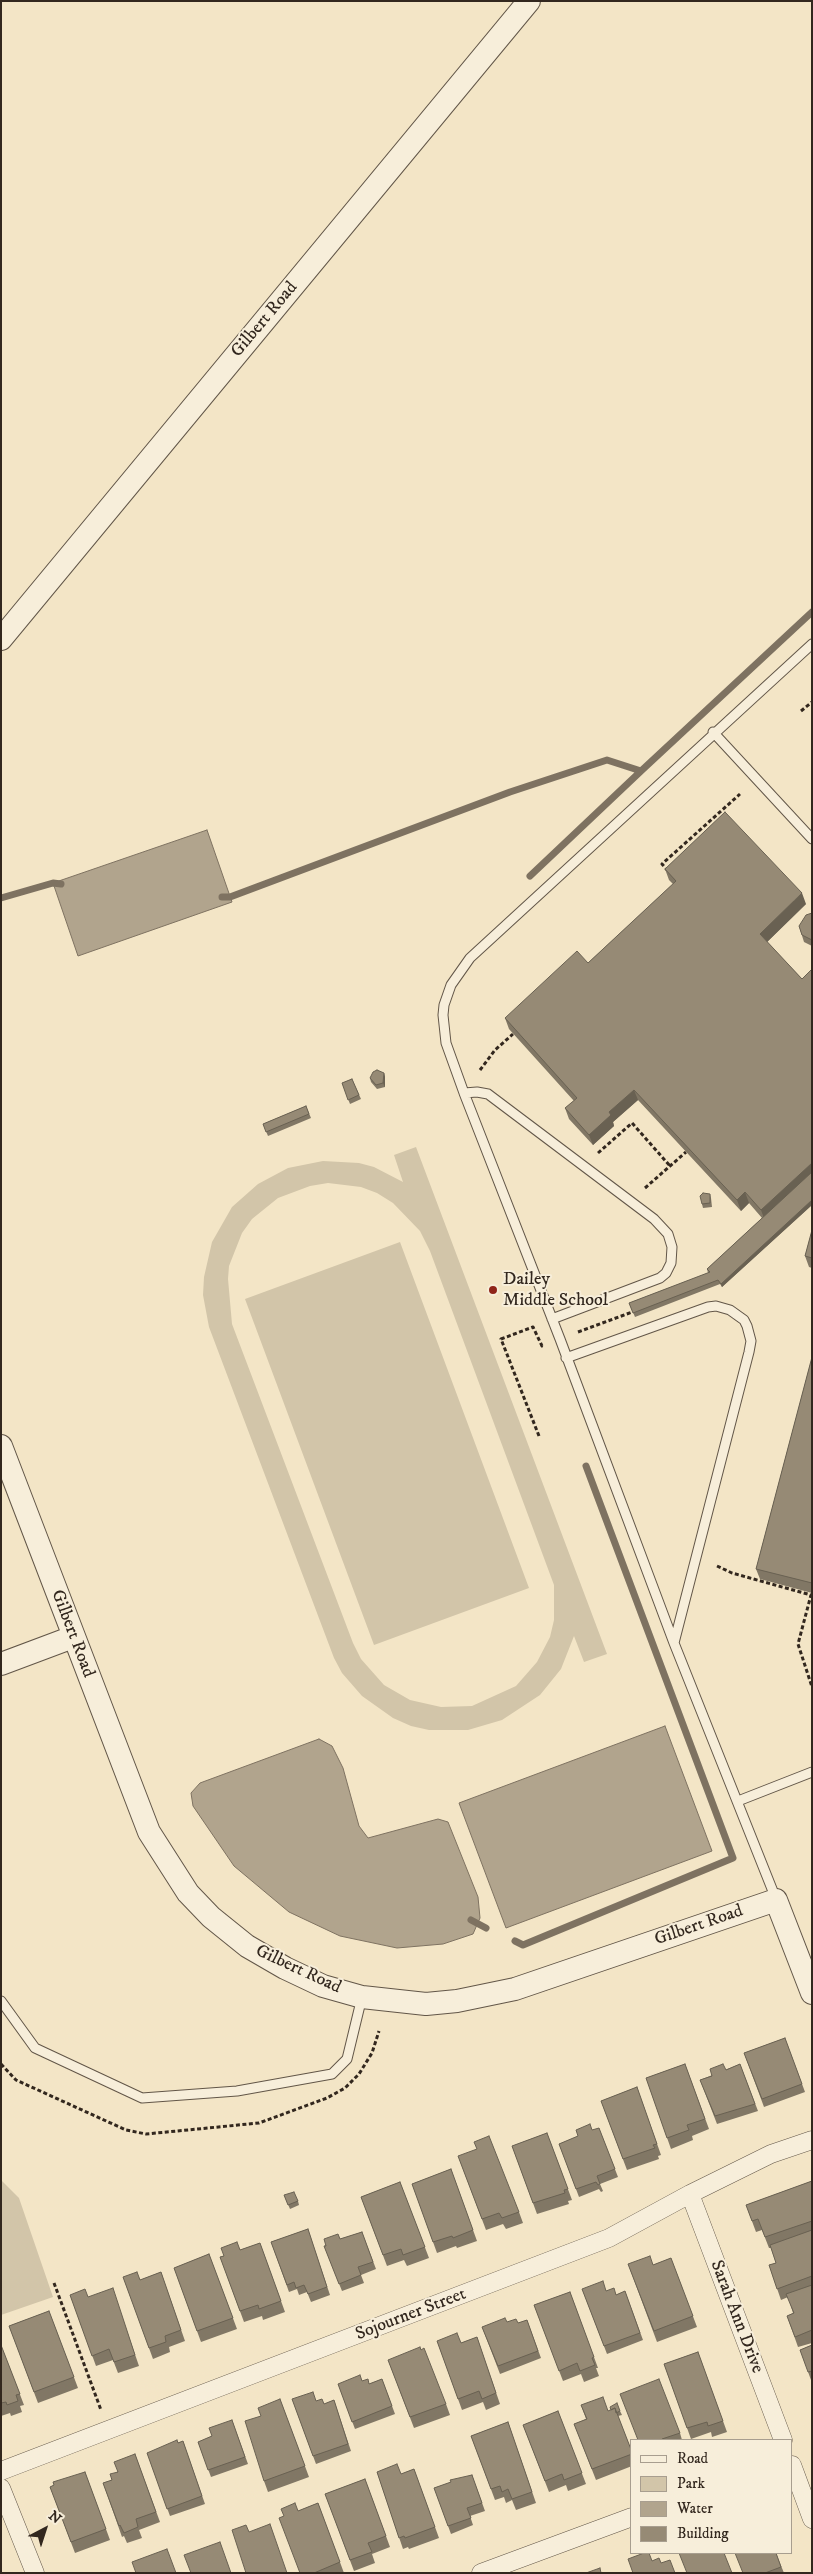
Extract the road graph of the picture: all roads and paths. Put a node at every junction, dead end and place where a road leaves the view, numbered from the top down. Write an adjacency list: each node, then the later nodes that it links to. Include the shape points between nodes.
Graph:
1 (529, 1): 2 (street, Gilbert Road)
2 (1, 639)
3 (812, 644): 6 (lane)
4 (812, 702): 5 (path)
5 (801, 711)
6 (713, 732): 8 (lane); 12 (lane, via 470,958 456,975 444,1005 443,1030)
7 (740, 794): 9 (path, via 662,864)
8 (812, 839)
9 (673, 876)
10 (513, 1034): 11 (path)
11 (480, 1070)
12 (464, 1093): 18 (lane); 18 (lane, via 488,1094 654,1219 668,1234 673,1256 666,1273 660,1278)
13 (686, 1152): 15 (path)
14 (598, 1153): 15 (path, via 632,1123)
15 (670, 1166): 16 (path)
16 (645, 1188)
17 (642, 1308): 19 (path)
18 (552, 1319): 21 (lane)
19 (578, 1332)
20 (544, 1345): 22 (path, via 533,1327 501,1339)
21 (566, 1358): 26 (lane); 26 (lane, via 708,1307 730,1310 747,1326 751,1341 749,1352)
22 (539, 1436)
23 (1, 1446): 25 (street, Gilbert Road)
24 (717, 1566): 28 (path, via 811,1594 798,1644)
25 (73, 1637): 27 (street); 33 (street, Gilbert Road, via 149,1832 188,1893 247,1946 324,1986)
26 (674, 1643): 30 (lane)
27 (1, 1664)
28 (812, 1687)
29 (812, 1772): 30 (lane)
30 (738, 1801): 31 (lane)
31 (776, 1900): 32 (street); 33 (street, Gilbert Road, via 486,1996 426,2004)
32 (812, 1993)
33 (362, 1997): 34 (lane, via 347,2059 332,2074 237,2091 142,2098 35,2048)
34 (1, 2001)
35 (812, 2140): 36 (street, Sojourner Street, via 771,2154)
36 (690, 2194): 39 (street, Sarah Ann Drive); 41 (street, Sojourner Street, via 609,2238)
37 (54, 2283): 38 (path)
38 (101, 2410)
39 (782, 2439)
40 (793, 2468): 44 (street)
41 (1, 2471)
42 (1, 2488): 45 (street)
43 (630, 2517): 46 (street)
44 (812, 2519)
45 (35, 2573)
46 (481, 2573)

